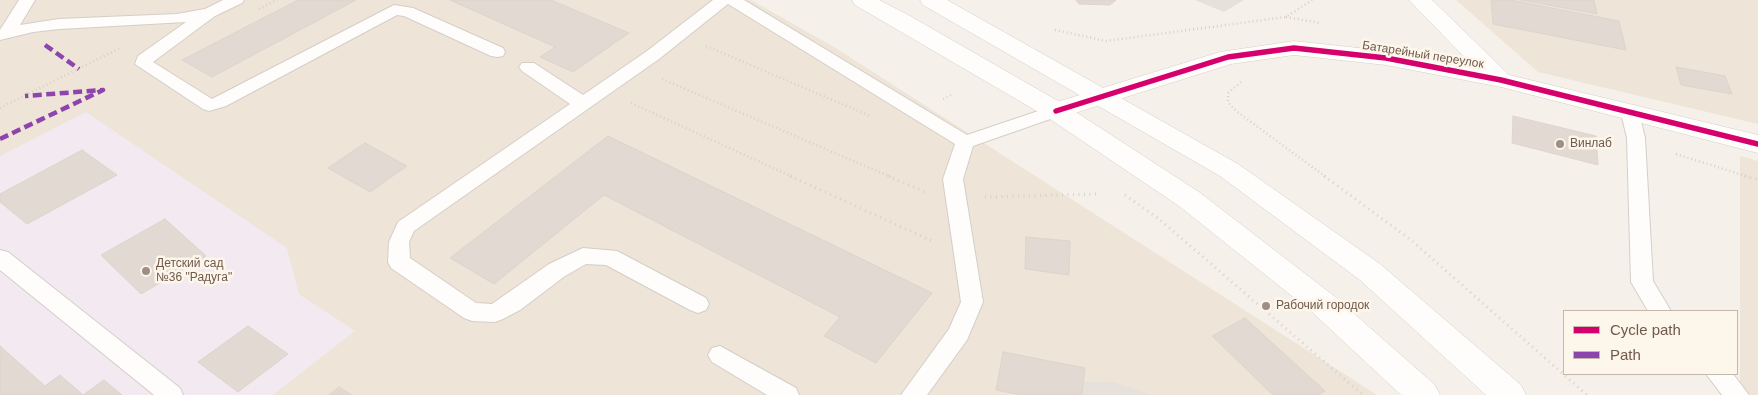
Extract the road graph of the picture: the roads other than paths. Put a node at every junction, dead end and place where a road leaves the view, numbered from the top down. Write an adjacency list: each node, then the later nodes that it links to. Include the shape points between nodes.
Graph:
1 (27, 0): 9 (lane)
2 (236, 0): 8 (lane)
3 (723, 0): 14 (lane)
4 (733, 0): 17 (lane)
5 (863, 0): 15 (main road)
6 (931, 0): 13 (main road)
7 (1420, 0): 12 (main road)
8 (210, 13): 9 (lane, via 177,19 59,24); 10 (lane, via 144,60 144,64 209,105 394,10 407,11)
9 (4, 34)
10 (497, 52)
11 (528, 67): 14 (lane)
12 (1501, 80): 13 (main road, Батарейный переулок, via 1386,58 1294,48 1228,56); 16 (main road, Батарейный переулок)
13 (1102, 95): 15 (main road, Батарейный переулок); 28 (main road, via 1229,170 1362,266)
14 (583, 104): 20 (lane, via 405,227 399,242 400,262 472,312 495,314 557,270 583,256 609,257)
15 (1056, 111): 17 (lane, Батарейный переулок); 27 (main road, via 1189,199 1323,304)
16 (1630, 113): 18 (main road, Батарейный переулок); 21 (lane, via 1636,138 1642,282)
17 (965, 142): 26 (lane, via 954,179 972,302 959,334)
18 (1753, 145)
19 (0, 258): 24 (lane)
20 (698, 304)
21 (1659, 310)
22 (720, 355): 25 (lane)
23 (1719, 375): 29 (lane)
24 (171, 395)
25 (787, 395)
26 (913, 395)
27 (1423, 395)
28 (1509, 395)
29 (1737, 395)

